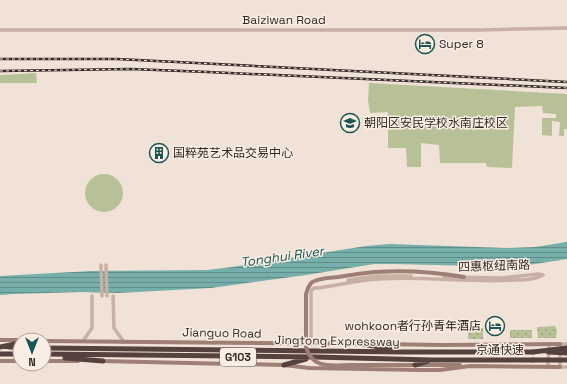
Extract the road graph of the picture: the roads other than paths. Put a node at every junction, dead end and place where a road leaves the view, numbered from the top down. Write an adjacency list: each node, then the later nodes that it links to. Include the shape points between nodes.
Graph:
1 (567, 28): 2 (street, Baiziwan Road)
2 (0, 30)
3 (101, 265): 8 (street)
4 (106, 265): 9 (street)
5 (464, 278): 6 (street, 四惠枢纽南路, via 376,276); 6 (street, 四惠枢纽南路, via 542,275 539,278 493,281 378,279); 40 (main road, bridge, via 434,273 388,272 326,279 311,283 308,288 306,346 308,354 318,363)
6 (314, 288): 17 (street, via 311,294)
7 (92, 296): 14 (street, via 92,328)
8 (102, 296)
9 (107, 296)
10 (113, 296): 15 (street, via 114,328)
11 (0, 340): 12 (main road)
12 (12, 341)
13 (52, 341): 14 (main road, Jianguo Road)
14 (83, 341): 15 (main road, Jianguo Road)
15 (124, 342): 17 (main road, Jianguo Road)
16 (12, 344): 22 (highway)
17 (311, 344): 18 (main road, Jianguo Road)
18 (363, 344): 19 (main road, Jianguo Road); 25 (highway)
19 (549, 344): 20 (main road, Jianguo Road); 42 (street)
20 (560, 344): 21 (street, Jianguo Road); 43 (street)
21 (567, 345): 26 (highway, bridge); 44 (street)
22 (0, 347): 23 (highway)
23 (12, 348)
24 (52, 348): 25 (highway, Jingtong Expressway / G103)
25 (405, 352): 26 (highway, Jingtong Expressway / G103)
26 (533, 352): 27 (highway, 京通快速 / G103, bridge)
27 (567, 353)
28 (0, 354): 29 (highway)
29 (12, 354)
30 (52, 355): 32 (highway, Jingtong Expressway / G103)
31 (52, 356): 38 (highway)
32 (315, 357): 34 (highway, Jingtong Expressway / G103); 39 (highway)
33 (0, 360): 36 (main road)
34 (432, 360): 35 (highway, 京通快速 / G103, bridge); 40 (highway)
35 (567, 360)
36 (12, 361)
37 (52, 361): 38 (main road)
38 (103, 361): 39 (main road)
39 (284, 364): 41 (main road, via 309,368 421,370)
40 (416, 365): 41 (main road)
41 (470, 366): 42 (main road)
42 (548, 367): 43 (main road)
43 (560, 367): 44 (street)
44 (566, 367)

